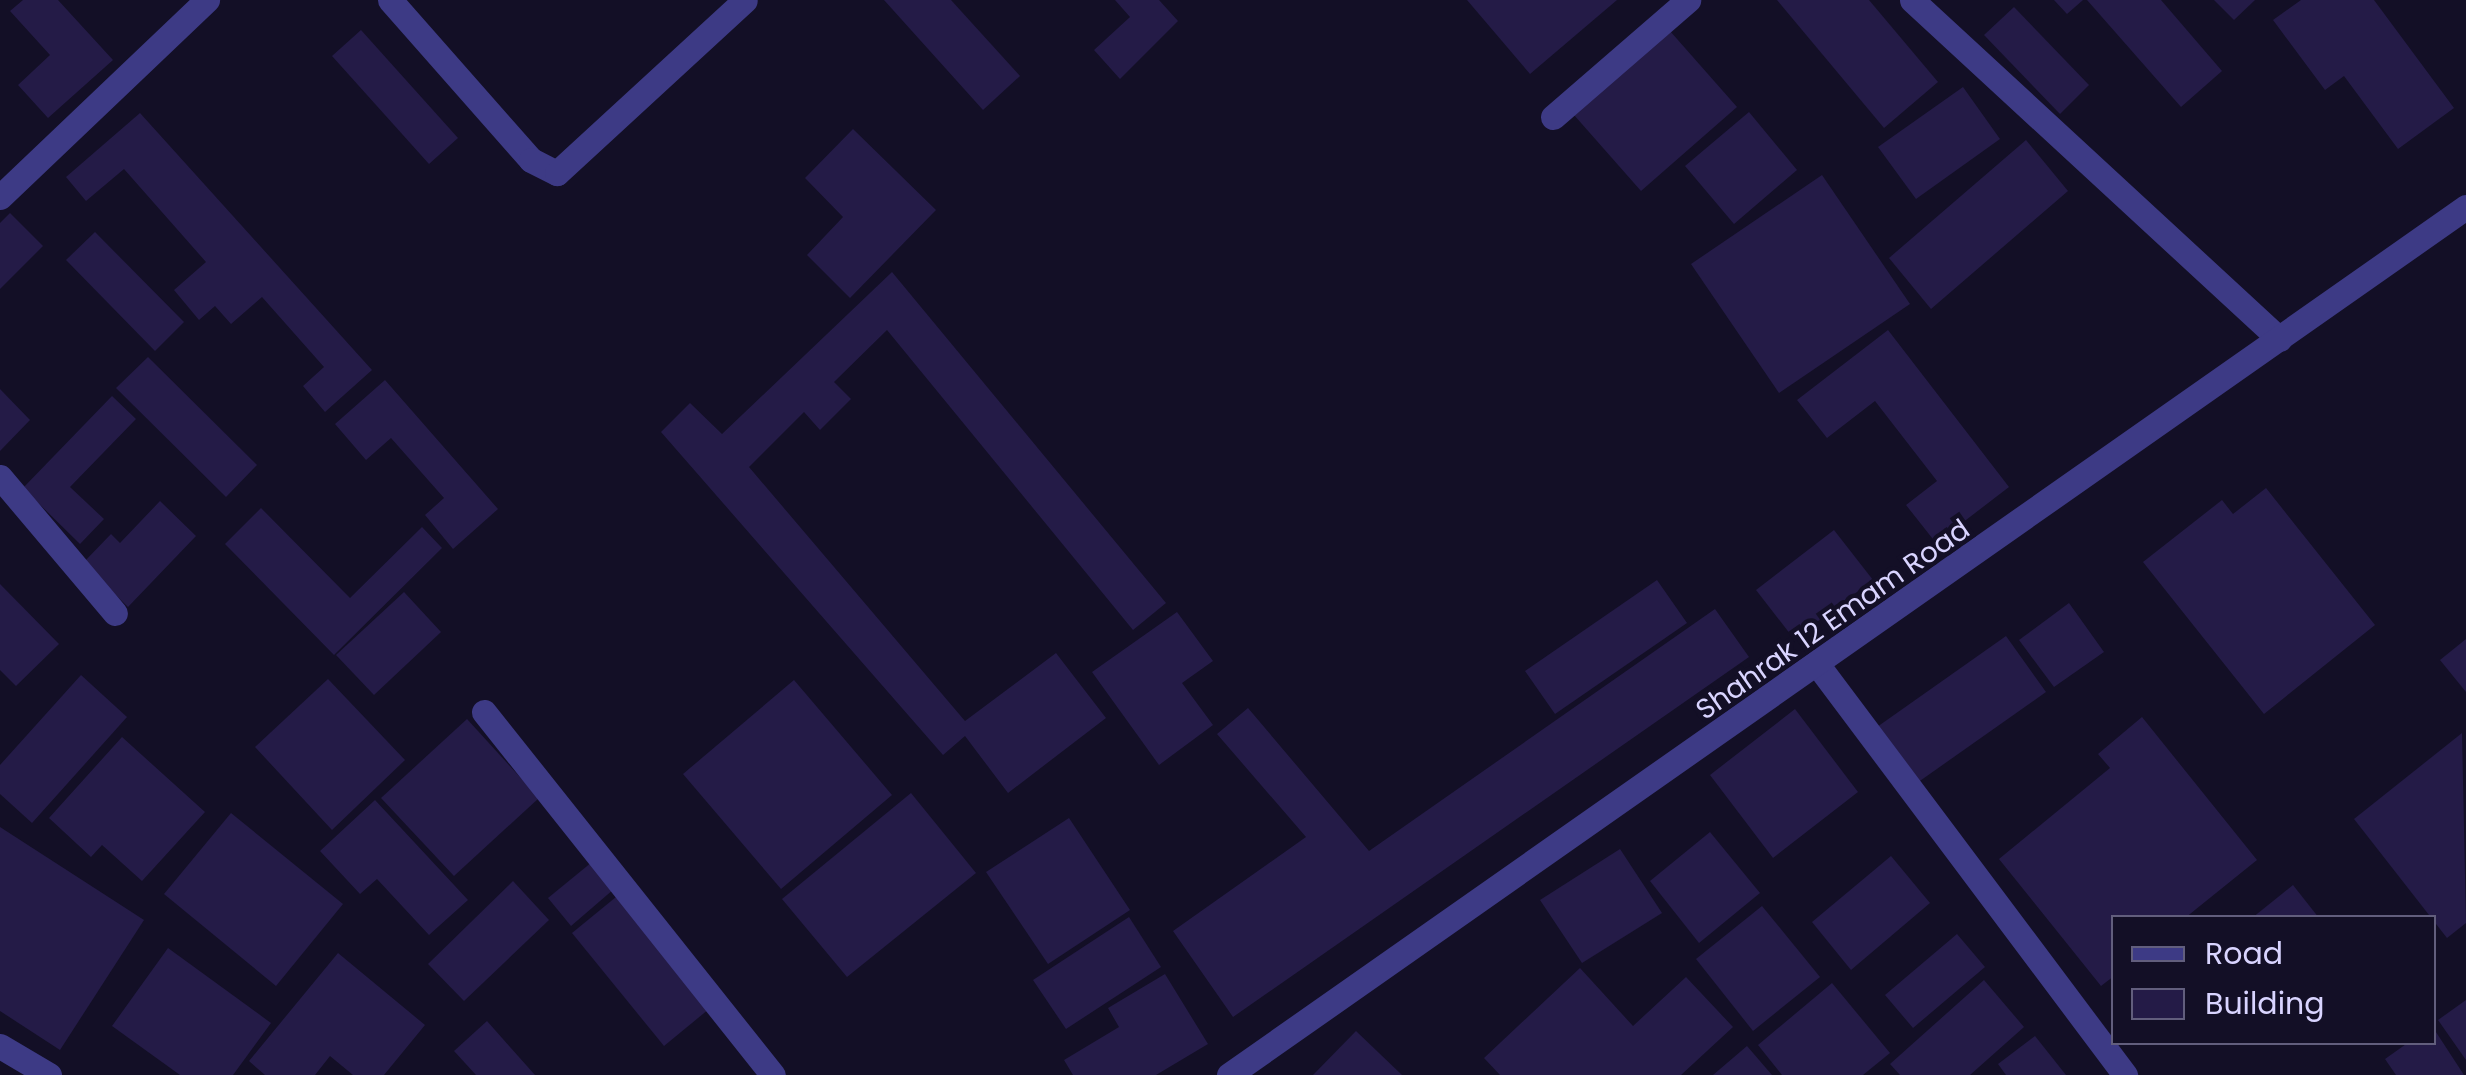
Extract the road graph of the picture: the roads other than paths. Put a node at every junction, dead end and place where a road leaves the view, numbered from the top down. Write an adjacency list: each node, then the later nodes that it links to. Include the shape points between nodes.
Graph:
1 (206, 0): 7 (street)
2 (390, 0): 3 (street, via 531,160 557,173)
3 (745, 0)
4 (1688, 0): 6 (street)
5 (1912, 0): 9 (street)
6 (1553, 117)
7 (0, 197)
8 (2466, 207): 9 (street, Shahrak 12 Emam Road)
9 (2280, 339): 12 (street, Shahrak 12 Emam Road)
10 (0, 477): 11 (street)
11 (115, 613)
12 (1820, 668): 17 (street, Shahrak 12 Emam Road); 18 (street)
13 (484, 712): 16 (street)
14 (0, 1046): 15 (street)
15 (49, 1075)
16 (773, 1075)
17 (1229, 1075)
18 (2126, 1075)

